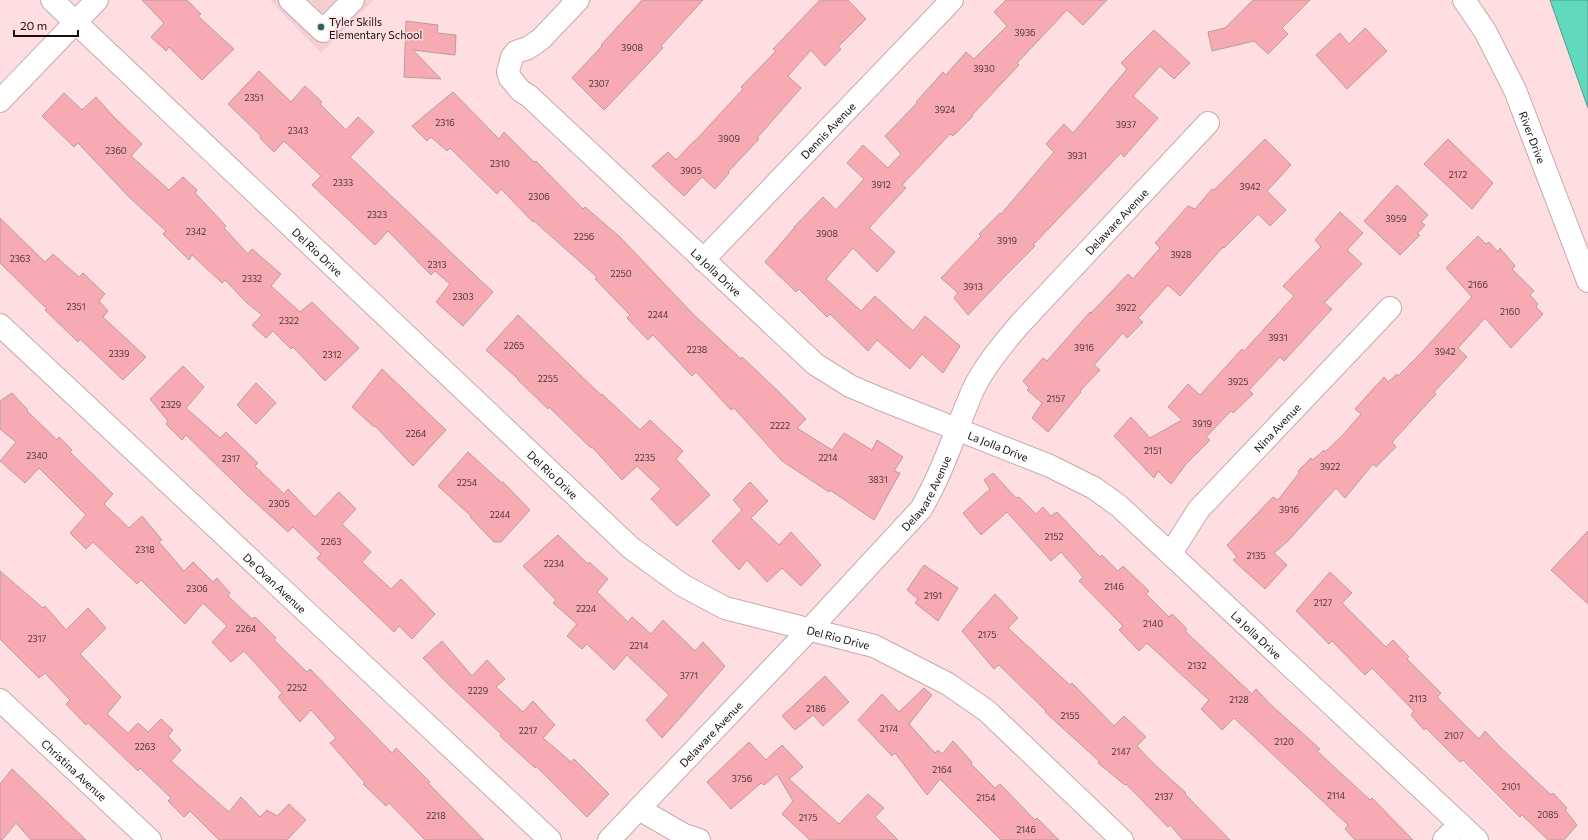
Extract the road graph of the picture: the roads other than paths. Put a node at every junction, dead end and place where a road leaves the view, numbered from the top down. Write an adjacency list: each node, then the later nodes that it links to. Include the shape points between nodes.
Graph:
1 (52, 0): 8 (street, Del Rio Drive)
2 (97, 0): 8 (street)
3 (290, 0): 4 (street, via 323,31)
4 (353, 0)
5 (578, 0): 11 (street, La Jolla Drive, via 541,39 516,52 508,72 510,78)
6 (952, 0): 11 (street, Dennis Avenue)
7 (1464, 0): 12 (street, River Drive, via 1485,31 1515,90)
8 (75, 22): 9 (street); 17 (street, Del Rio Drive, via 632,548 682,585 725,608)
9 (0, 101)
10 (1208, 124): 15 (street, Delaware Avenue, via 999,348 974,389)
11 (703, 260): 15 (street, La Jolla Drive, via 815,364 850,386)
12 (1588, 281)
13 (1390, 308): 16 (street, Nina Avenue, via 1199,509)
14 (0, 326): 22 (street, De Ovan Avenue)
15 (958, 430): 16 (street, La Jolla Drive, via 1050,466 1094,488 1119,506); 17 (street, Delaware Avenue, via 933,489 921,508)
16 (1171, 553): 20 (street, La Jolla Drive)
17 (809, 630): 19 (street, Delaware Avenue); 25 (street, Del Rio Drive, via 874,646 948,684 987,711)
18 (0, 700): 21 (street, Christina Avenue)
19 (639, 809): 23 (street, Delaware Avenue); 24 (street, via 684,835)
20 (1460, 824): 26 (street); 27 (street, La Jolla Drive)
21 (150, 840)
22 (550, 840)
23 (609, 840)
24 (699, 840)
25 (1122, 840)
26 (1444, 840)
27 (1477, 840)

